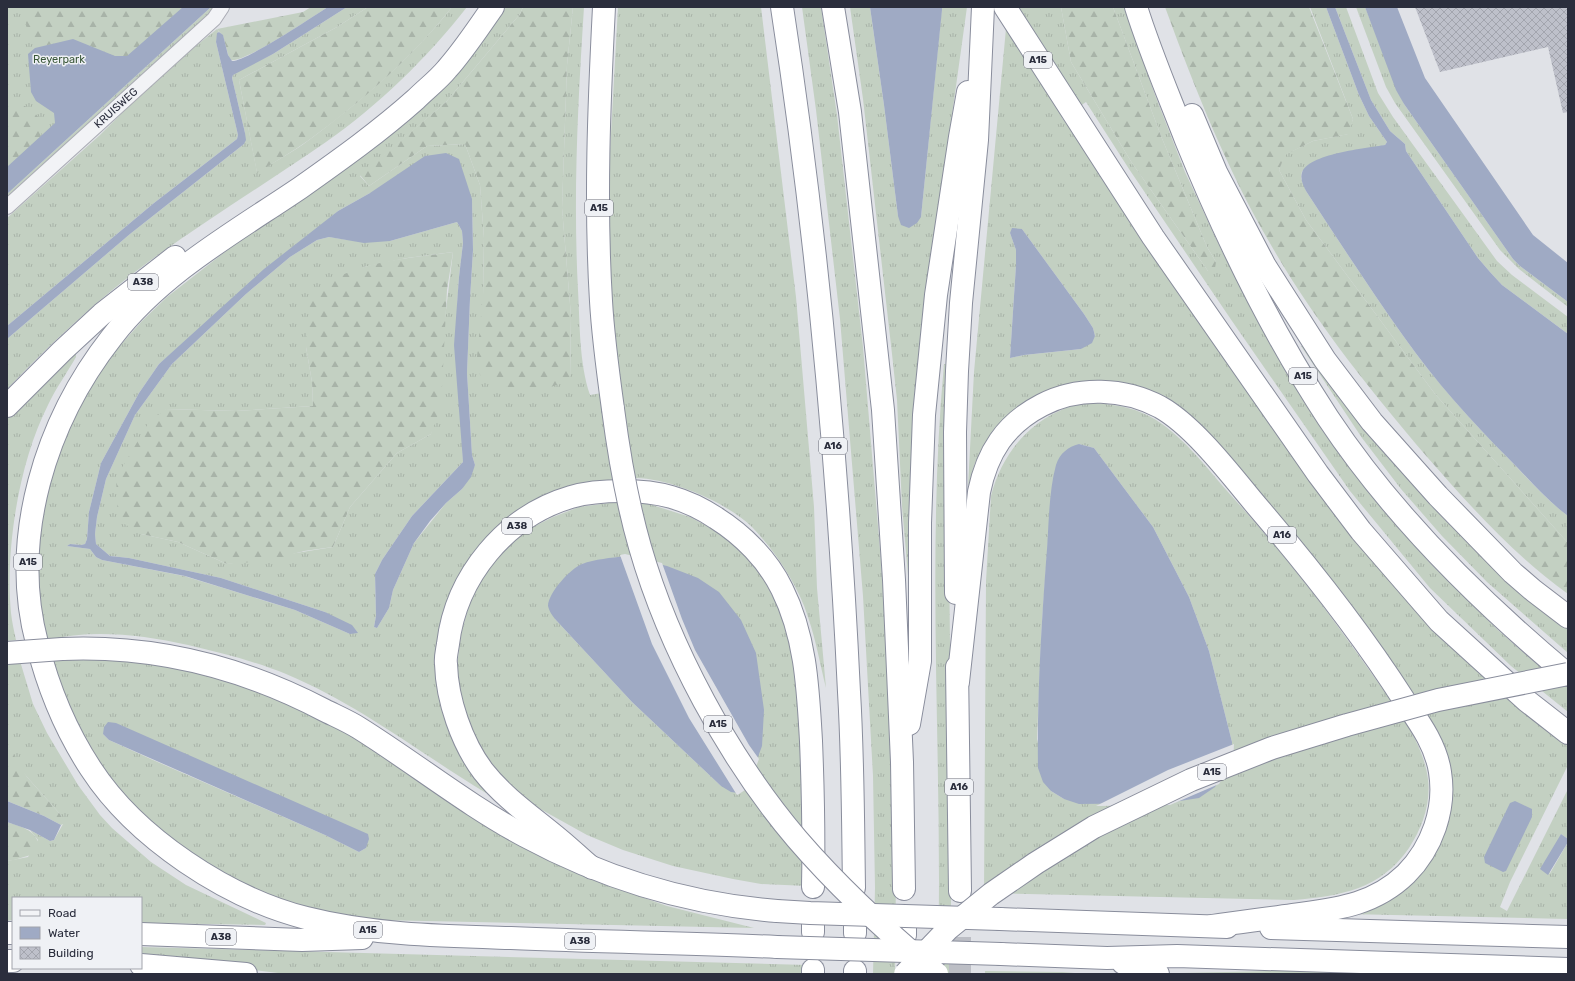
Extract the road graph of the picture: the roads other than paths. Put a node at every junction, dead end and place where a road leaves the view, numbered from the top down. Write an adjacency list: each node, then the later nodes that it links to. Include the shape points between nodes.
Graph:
1 (222, 7): 10 (street, KRUISWEG, via 214,19)
2 (493, 7): 9 (highway, A15, via 444,73 389,123)
3 (604, 7): 33 (highway, A15, bridge, via 599,223 605,354 622,469 650,579 666,622 710,712 763,795 796,838 853,900)
4 (782, 7): 20 (highway, A16, via 810,224 837,490 850,695)
5 (833, 7): 17 (highway, A16, via 850,112 883,410)
6 (1005, 7): 16 (highway, A15, via 1157,243 1318,474 1361,531 1439,621 1527,701)
7 (1137, 9): 12 (highway, A15, via 1175,72 1216,172 1265,266 1325,360 1372,422 1438,496 1513,573); 14 (highway, A15, via 1200,173 1243,267 1282,342 1328,418 1373,479 1423,538 1475,593 1528,642)
8 (983, 12): 15 (highway, A16, via 977,140 961,302 957,378 955,581); 17 (highway, A16, via 960,136 936,295 924,415 920,524 920,661)
9 (300, 188): 11 (highway, A38, via 177,256 102,314); 26 (highway, A15, via 192,262 150,297 114,334 84,376 60,422 41,474 30,522 28,574 32,624 44,674 65,723 91,770 125,812 164,846 209,877 252,899 284,911 306,918 369,930)
10 (7, 207)
11 (7, 406)
12 (1568, 617)
13 (7, 653): 18 (highway, A38, bridge, via 91,648 133,651 182,658 236,672 296,695 358,727 499,821 557,853)
14 (1568, 674): 32 (highway, A15, bridge, via 1438,700 1347,725 1272,748 1191,780 1094,827 1036,863 991,894 948,929)
15 (958, 682): 22 (highway, A16); 23 (highway, A16, via 979,492 990,456 1008,430 1024,415 1056,398 1079,393 1112,392 1134,396 1158,406 1192,432 1290,545 1364,641 1432,744 1441,781 1440,807 1432,836 1412,868 1387,889 1368,900 1347,907)
16 (1566, 731)
17 (902, 762): 21 (highway, A16)
18 (592, 868): 19 (highway, A38, via 507,797 483,770 463,737 451,701 446,664 450,628 462,592 483,556 507,532 540,510 571,497 601,491 646,491 678,498 704,510 732,528 762,558 781,588 790,609 804,654 809,696 814,798); 24 (highway, A38, bridge, via 666,892 722,904 777,911)
19 (814, 887)
20 (854, 888)
21 (904, 889)
22 (960, 891)
23 (1212, 926): 24 (highway, bridge, via 1000,919); 27 (highway)
24 (856, 931): 26 (highway, A38, bridge, via 778,947); 28 (highway, bridge, via 1001,954)
25 (142, 934): 26 (highway, A38, via 302,940)
26 (430, 936)
27 (1568, 937)
28 (1107, 958): 30 (highway, via 1178,956); 34 (highway)
29 (142, 965): 31 (highway)
30 (1568, 969)
31 (246, 974)
32 (905, 974)
33 (937, 974)
34 (1158, 974)

